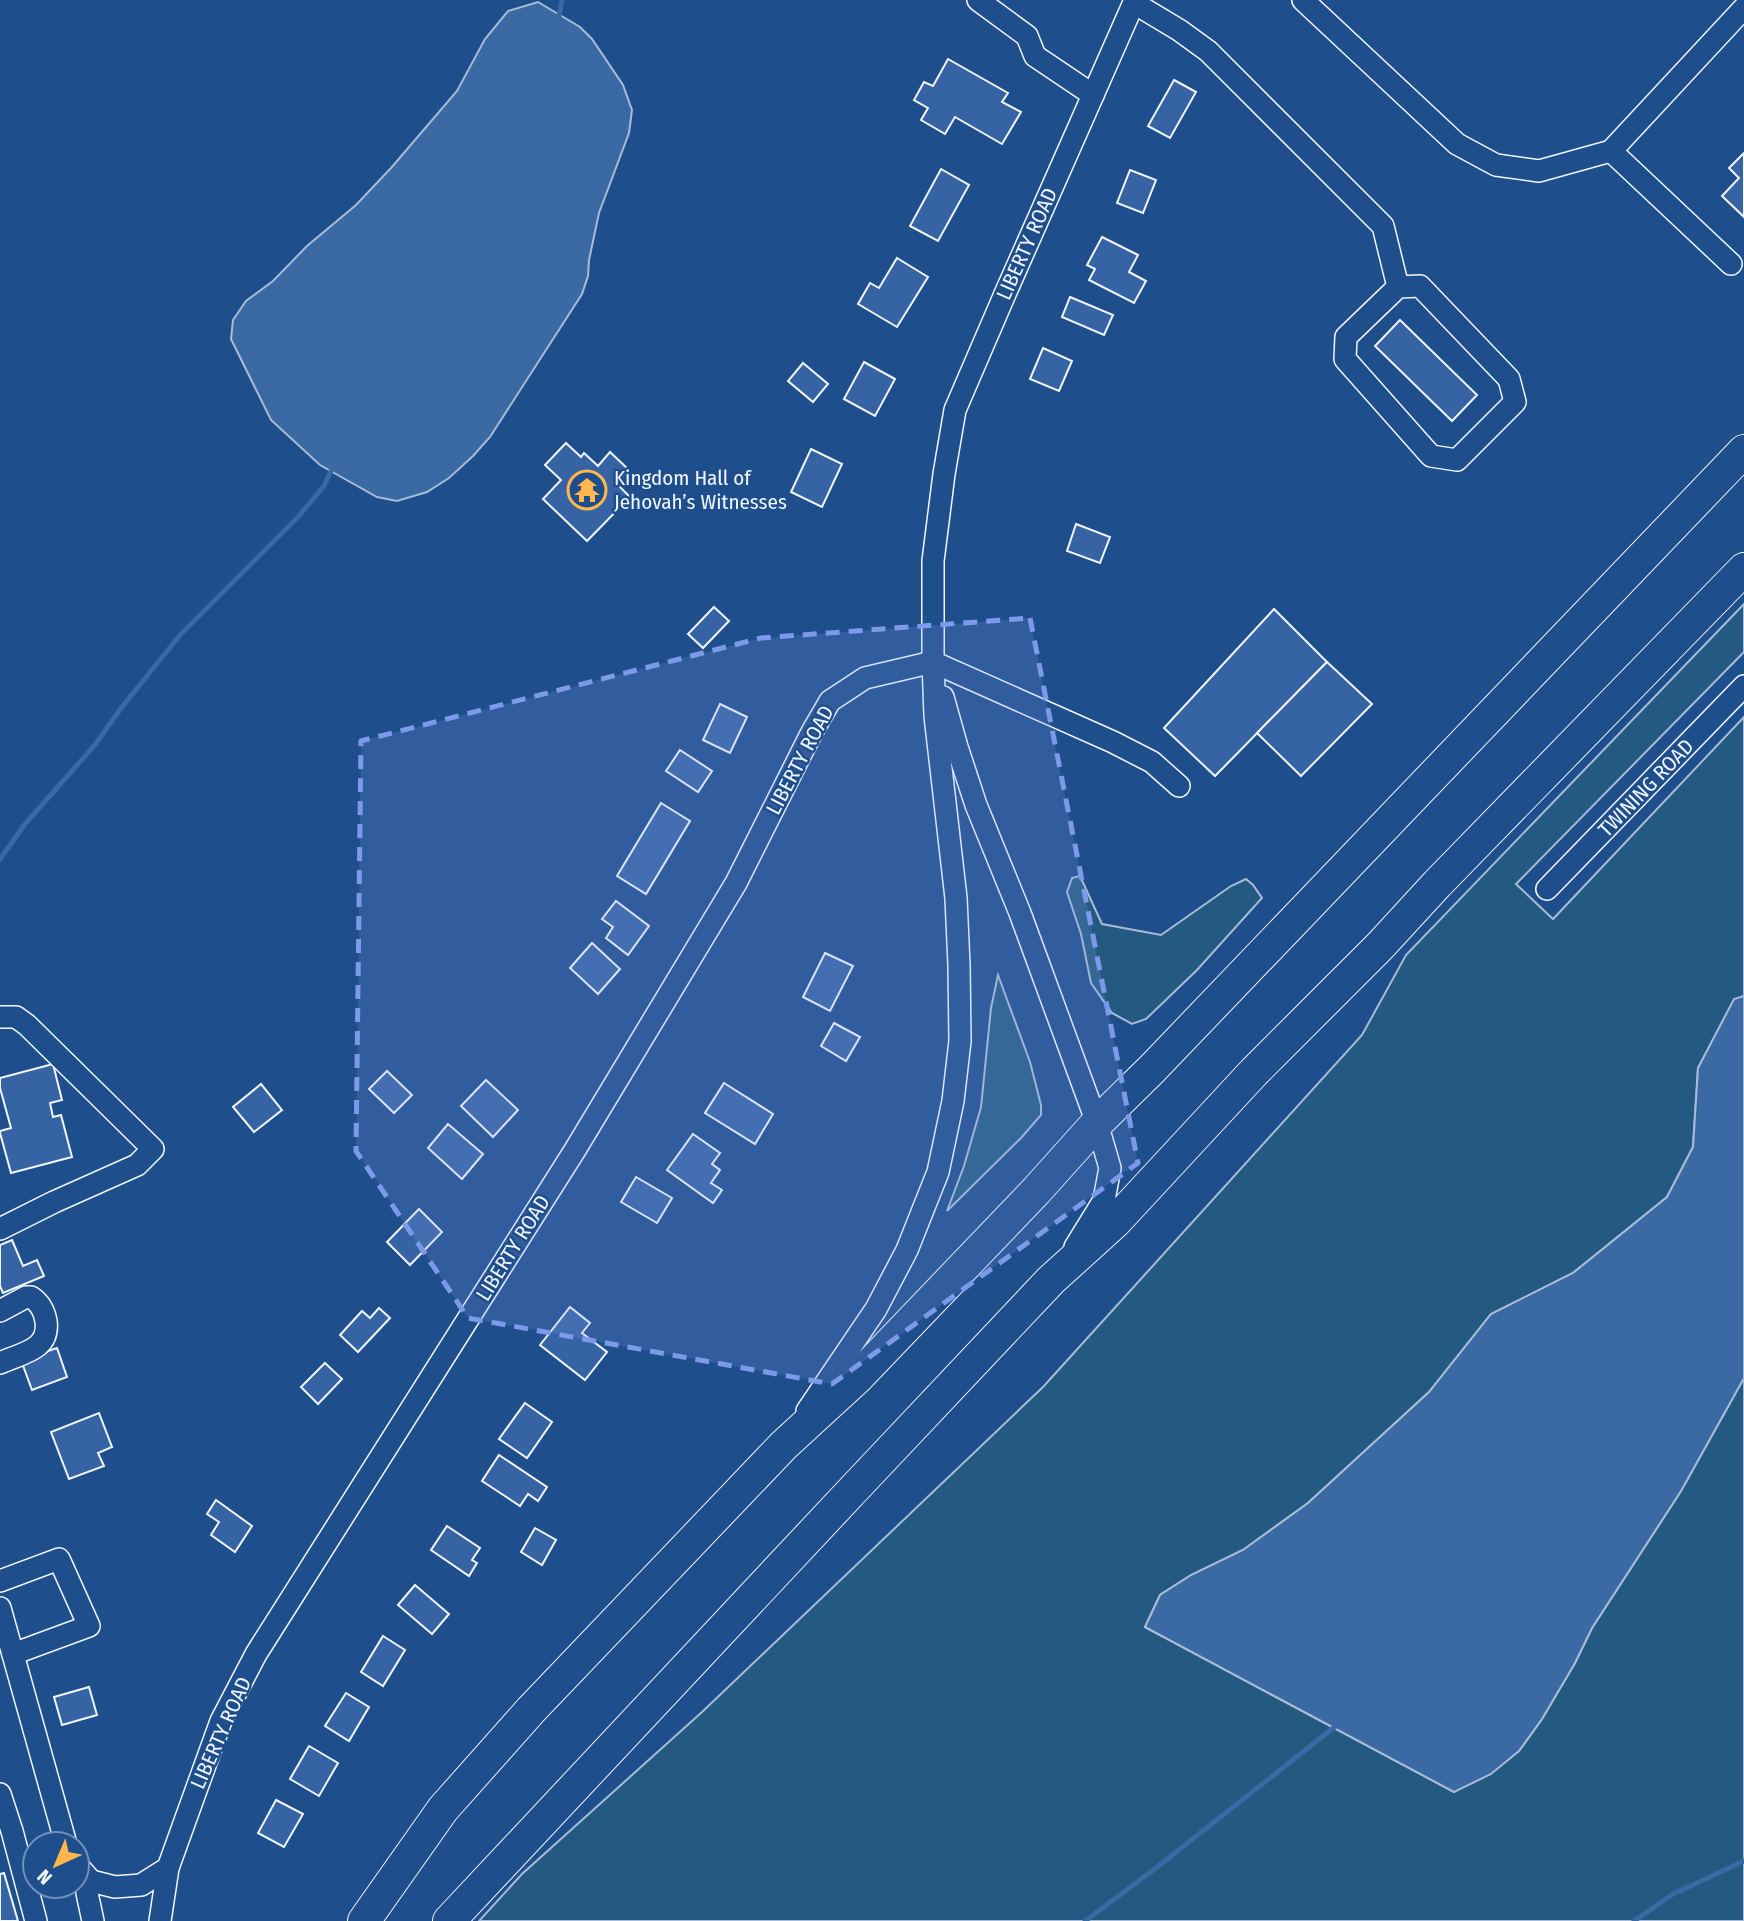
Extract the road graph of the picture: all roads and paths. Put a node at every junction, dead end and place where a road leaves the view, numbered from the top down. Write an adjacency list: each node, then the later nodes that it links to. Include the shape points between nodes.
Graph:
1 (978, 0): 5 (street, via 1027,36 1035,56)
2 (1303, 0): 6 (street, via 1457,144 1496,165 1539,171)
3 (1135, 2): 5 (street, LIBERTY ROAD); 8 (street, via 1208,51 1383,226)
4 (1744, 8): 6 (street)
5 (1093, 95): 11 (street, LIBERTY ROAD, via 955,410 933,561)
6 (1611, 151): 7 (street)
7 (1731, 264)
8 (1398, 287): 8 (street, via 1346,337 1345,359 1431,456 1457,460 1515,402 1509,379 1420,286)
9 (1744, 451): 16 (highway)
10 (1744, 569): 18 (highway, via 1254,1072 1114,1223)
11 (933, 662): 13 (street, via 1113,742 1152,762); 16 (street, LIBERTY ROAD, via 976,805); 21 (street, LIBERTY ROAD, via 956,898 960,1041 953,1101 938,1172 907,1250 876,1309); 27 (street, LIBERTY ROAD, via 865,678 830,701 722,907 256,1654 221,1721)
12 (1744, 686): 14 (street, TWINING ROAD)
13 (1179, 786)
14 (1547, 889)
15 (0, 1017): 17 (street, via 16,1017 27,1025 153,1149 137,1165)
16 (1097, 1123): 18 (street, LIBERTY ROAD, via 1110,1168 1104,1200); 21 (highway, via 858,1378)
17 (0, 1229)
18 (1051, 1280): 34 (highway)
19 (0, 1311): 20 (street, via 31,1297 45,1314 47,1331 45,1341 37,1347)
20 (0, 1363)
21 (784, 1445): 33 (highway, via 460,1790)
22 (0, 1581): 24 (street, via 59,1559 89,1626)
23 (0, 1608): 24 (street)
24 (13, 1654): 26 (street)
25 (0, 1794): 30 (street)
26 (62, 1830)
27 (168, 1868): 28 (street, via 141,1885 115,1887); 32 (street, LIBERTY ROAD)
28 (91, 1876)
29 (88, 1900): 31 (street)
30 (36, 1921)
31 (93, 1921)
32 (160, 1921)
33 (364, 1921)
34 (449, 1921)

